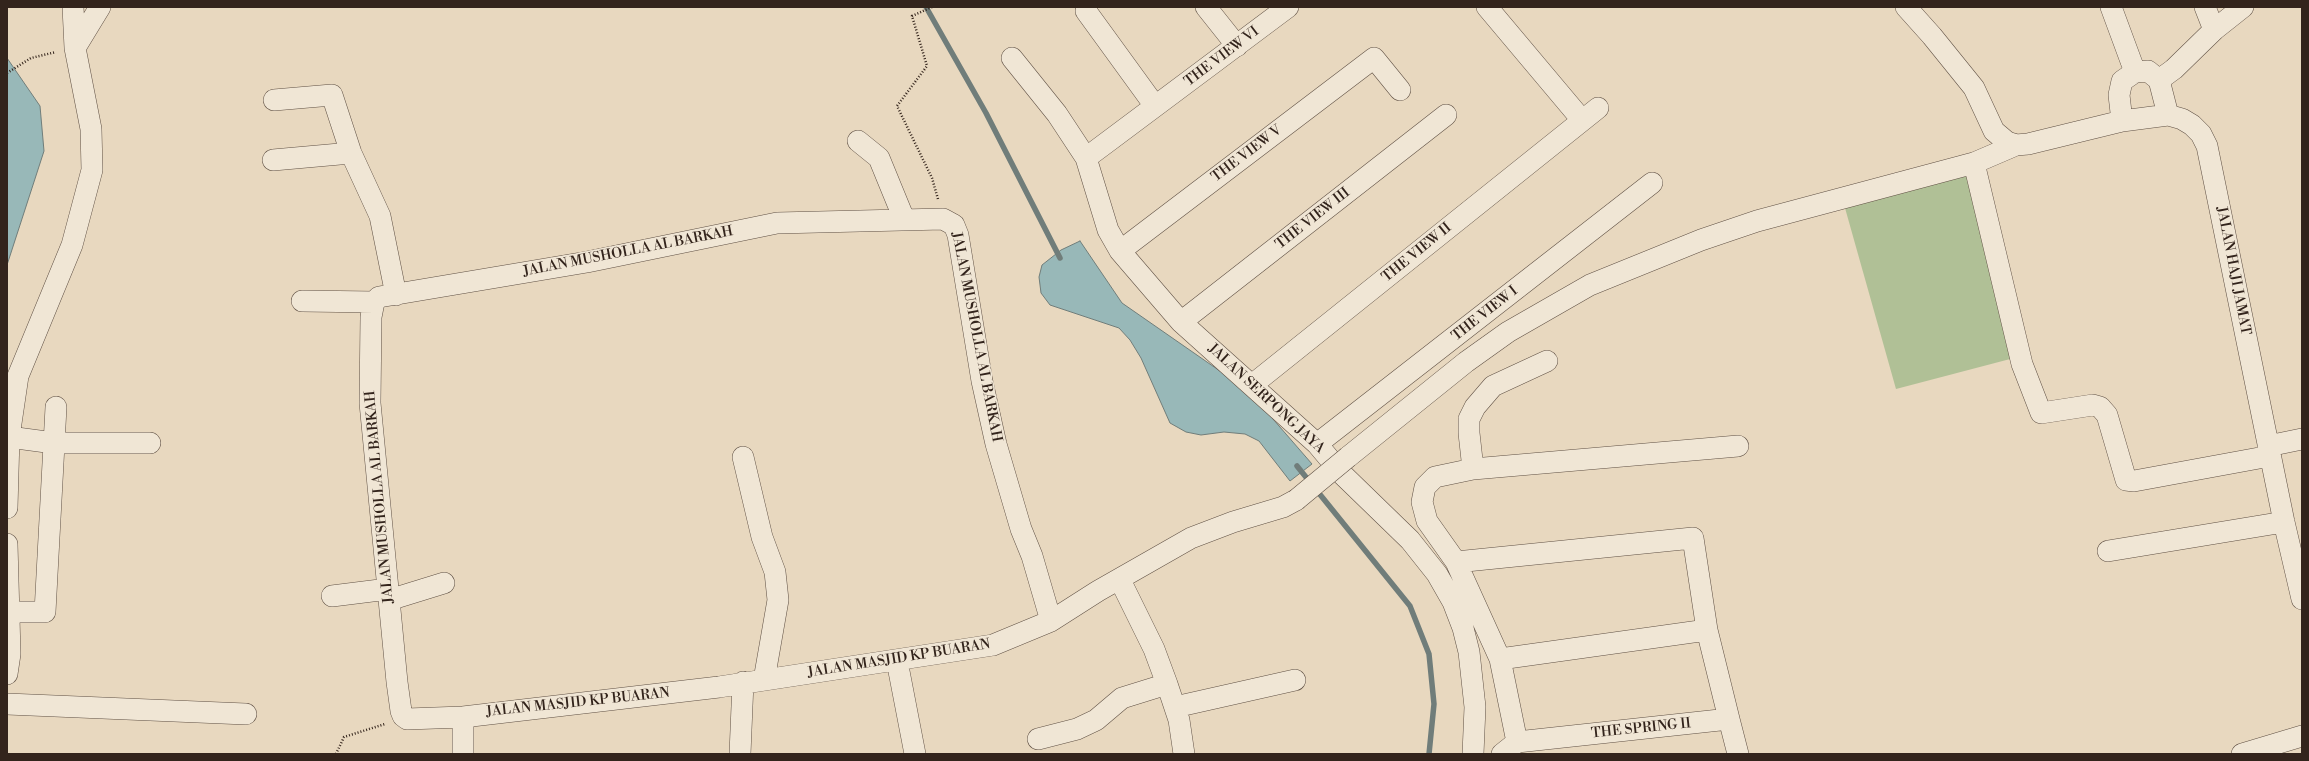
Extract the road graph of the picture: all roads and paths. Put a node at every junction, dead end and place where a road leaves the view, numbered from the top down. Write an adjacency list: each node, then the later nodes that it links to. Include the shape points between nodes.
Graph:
1 (73, 7): 14 (street)
2 (100, 7): 14 (street)
3 (932, 7): 33 (path, via 912,16 927,66 897,106 932,178)
4 (1206, 7): 13 (street)
5 (1288, 7): 13 (street, THE VIEW VI)
6 (1487, 7): 40 (street, THE VIEW II, via 1590,114)
7 (1906, 7): 26 (street, via 1974,88 1994,131 2006,142)
8 (2112, 7): 16 (street)
9 (2205, 7): 12 (street)
10 (2243, 7): 12 (street)
11 (1086, 11): 21 (street)
12 (2214, 30): 18 (street)
13 (1237, 46): 21 (street, THE VIEW VI)
14 (74, 48): 17 (path, via 31,58); 42 (street, via 91,128 92,170 72,245 18,376)
15 (1012, 58): 28 (street, JALAN SERPONG JAYA, via 1058,114)
16 (2135, 72): 18 (street, via 2148,71); 24 (street, via 2122,81 2119,95)
17 (7, 73)
18 (2159, 80): 23 (street)
19 (1400, 90): 34 (street, THE VIEW V, via 1374,58)
20 (274, 100): 27 (street, via 332,95)
21 (1155, 106): 28 (street, THE VIEW VI)
22 (1446, 115): 38 (street, THE VIEW III)
23 (2168, 115): 24 (street, JALAN HAJI JAMAT); 48 (street, JALAN HAJI JAMAT, via 2192,125 2201,134 2207,146)
24 (2122, 121): 26 (street, JALAN HAJI JAMAT)
25 (858, 141): 32 (street, via 879,158)
26 (2016, 145): 30 (street, JALAN HAJI JAMAT)
27 (351, 153): 29 (street); 35 (street, via 380,216)
28 (1086, 158): 34 (street, JALAN SERPONG JAYA, via 1108,230)
29 (273, 160)
30 (1974, 163): 48 (street, via 2022,364 2041,413 2093,405 2100,407 2107,415 2126,480 2134,481); 50 (street, JALAN HAJI JAMAT, via 1757,221 1701,240 1590,285 1548,307 1478,353)
31 (1652, 183): 46 (street, THE VIEW I)
32 (904, 219): 33 (street, JALAN MUSHOLLA AL BARKAH); 35 (street, JALAN MUSHOLLA AL BARKAH, via 777,223 587,262)
33 (943, 219): 63 (street, JALAN MUSHOLLA AL BARKAH, via 954,225 958,235 982,381 996,444)
34 (1120, 251): 38 (street, JALAN SERPONG JAYA)
35 (396, 295): 37 (street, JALAN MUSHOLLA AL BARKAH, via 379,297)
36 (302, 301): 37 (street)
37 (374, 302): 59 (street, JALAN MUSHOLLA AL BARKAH, via 371,317 370,403)
38 (1181, 322): 40 (street, JALAN SERPONG JAYA)
39 (1547, 361): 51 (street, via 1493,386 1474,407 1469,433)
40 (1252, 385): 46 (street, JALAN SERPONG JAYA)
41 (56, 407): 44 (street)
42 (9, 437): 44 (street); 52 (street)
43 (2302, 439): 48 (street)
44 (54, 443): 45 (street); 62 (street, via 45,612)
45 (150, 443)
46 (1317, 444): 75 (street, JALAN SERPONG JAYA, via 1343,475 1410,540 1437,574 1464,628 1470,652)
47 (1738, 446): 51 (street)
48 (2269, 451): 53 (street, JALAN HAJI JAMAT)
49 (743, 456): 68 (street, via 762,538 775,572 778,600)
50 (1348, 458): 57 (street, JALAN MASJID KP BUARAN, bridge, via 1296,500 1283,507 1191,538)
51 (1473, 470): 56 (street, via 1435,477 1425,487 1422,502 1427,521)
52 (7, 508)
53 (2284, 522): 55 (street); 61 (street, JALAN HAJI JAMAT)
54 (7, 544): 62 (street)
55 (2108, 551)
56 (1456, 562): 64 (street, via 1693,538); 65 (street)
57 (1120, 580): 63 (street, JALAN MASJID KP BUARAN); 71 (street, via 1154,648)
58 (444, 583): 59 (street)
59 (389, 594): 60 (street); 78 (street, JALAN MUSHOLLA AL BARKAH, via 397,682 401,711)
60 (332, 596)
61 (2302, 599)
62 (9, 612): 67 (street, via 10,654)
63 (1051, 621): 66 (street, JALAN MASJID KP BUARAN, via 1001,643)
64 (1706, 630): 65 (street); 79 (street)
65 (1500, 659): 73 (street)
66 (897, 660): 68 (street, JALAN MASJID KP BUARAN); 86 (street)
67 (7, 674)
68 (764, 680): 70 (street, JALAN MASJID KP BUARAN)
69 (1295, 680): 74 (street)
70 (743, 682): 77 (street, JALAN MASJID KP BUARAN); 85 (street)
71 (1167, 684): 74 (street); 81 (street, via 1122,698 1096,720 1077,730)
72 (7, 704): 76 (street)
73 (1509, 704): 75 (street); 82 (street)
74 (1174, 707): 87 (street)
75 (1474, 707): 88 (street, JALAN SERPONG JAYA)
76 (246, 714)
77 (464, 717): 78 (street); 84 (street)
78 (405, 718): 83 (path, via 344,737)
79 (1729, 719): 82 (street, THE SPRING II); 89 (street)
80 (2302, 736): 90 (street)
81 (1038, 739)
82 (1509, 748)
83 (336, 754)
84 (463, 754)
85 (740, 754)
86 (915, 754)
87 (1184, 754)
88 (1473, 754)
89 (1738, 754)
90 (2242, 754)

